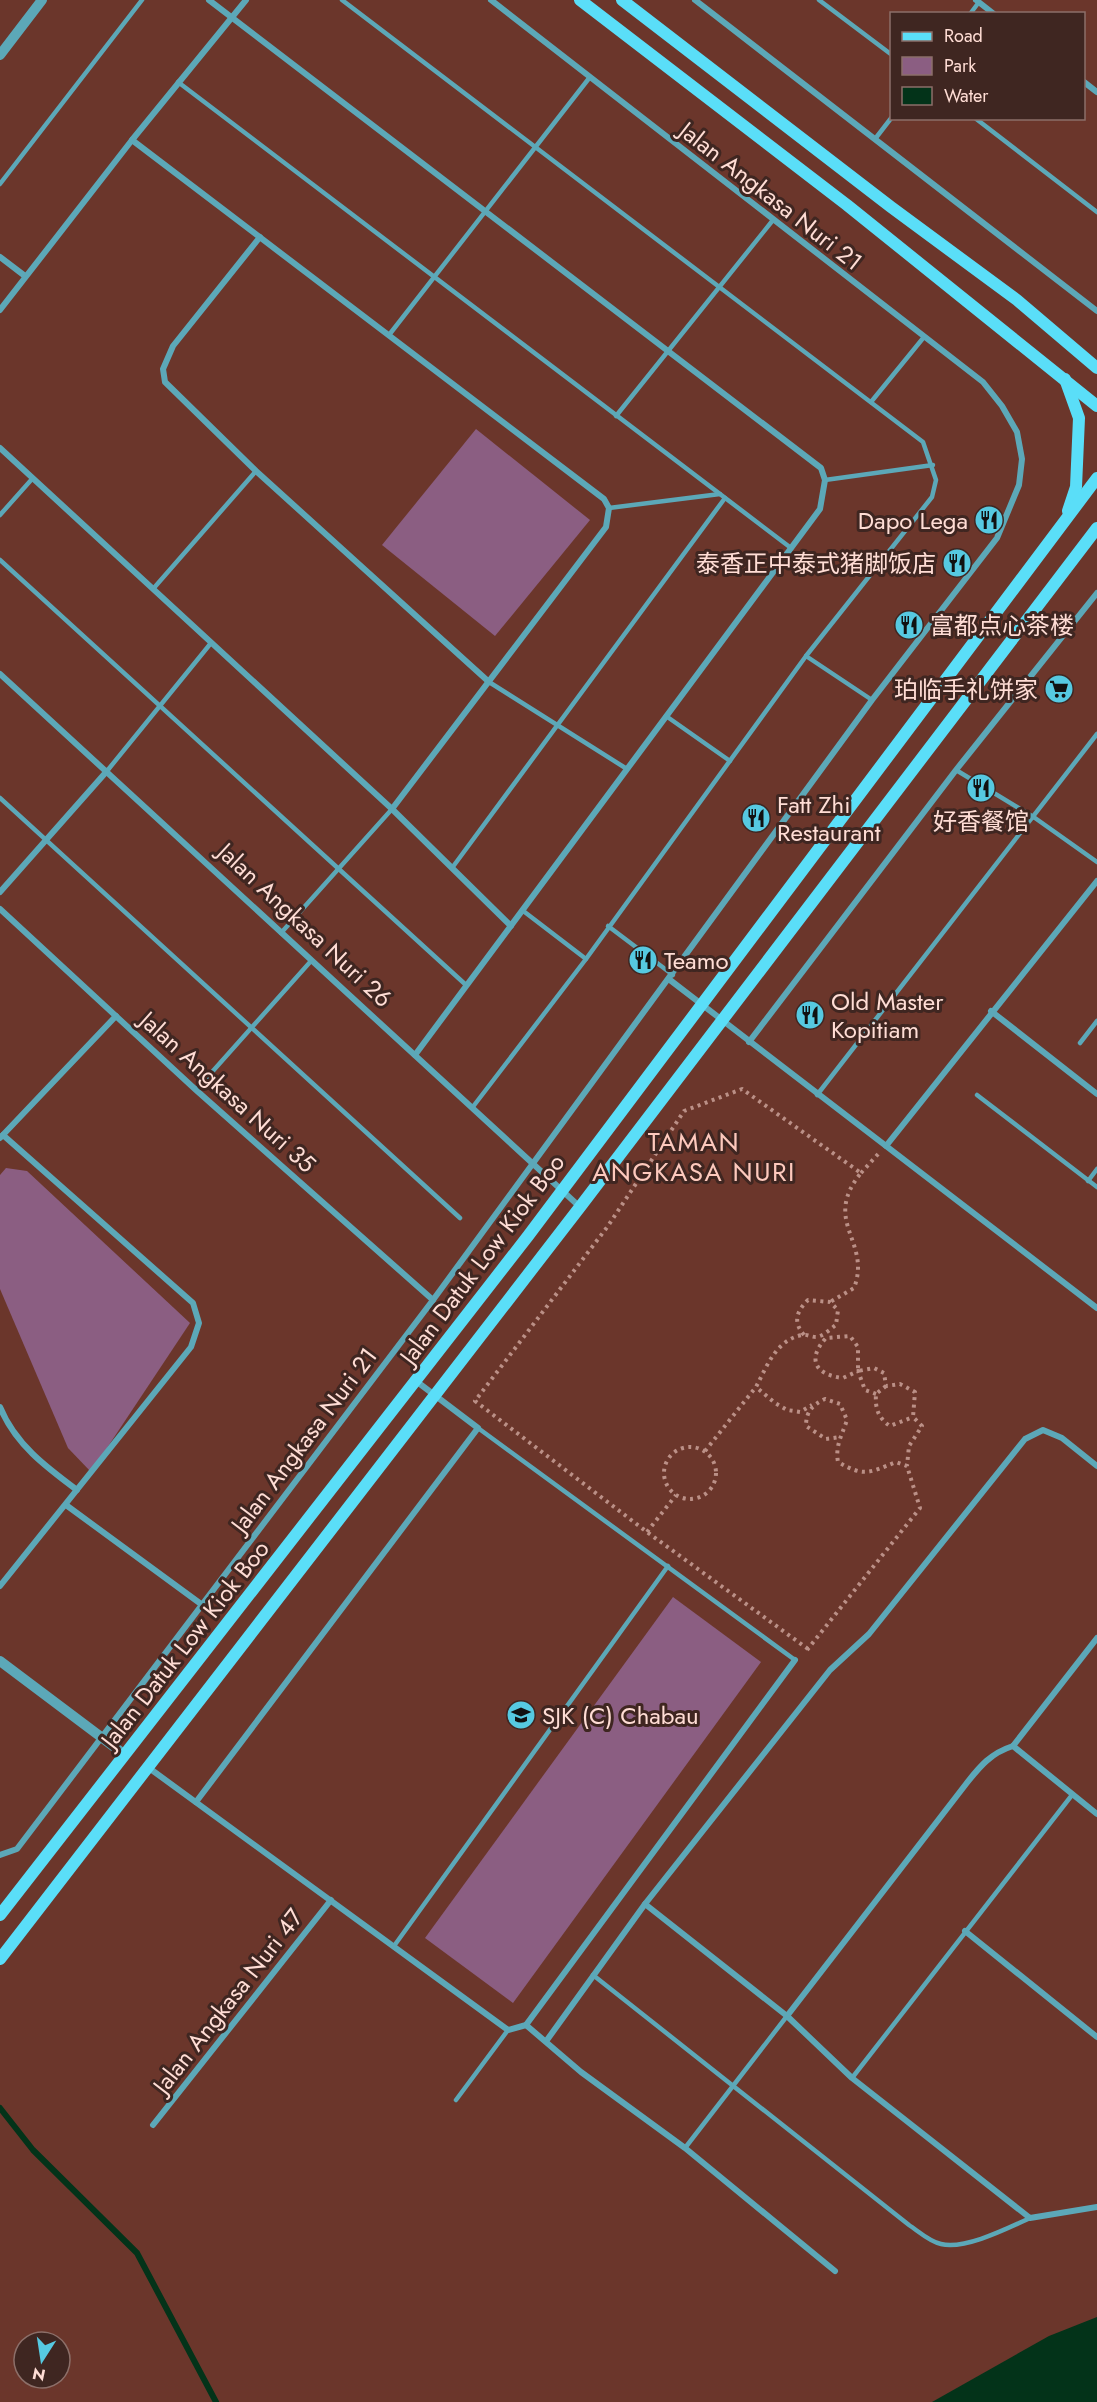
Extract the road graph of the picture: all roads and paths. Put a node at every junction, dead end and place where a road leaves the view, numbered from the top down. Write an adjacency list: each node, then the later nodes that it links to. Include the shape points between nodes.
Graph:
1 (42, 0): 15 (street)
2 (142, 0): 23 (lane)
3 (209, 0): 13 (street)
4 (246, 0): 13 (street)
5 (342, 0): 22 (lane)
6 (490, 0): 16 (street, Jalan Angkasa Nuri 21)
7 (580, 0): 38 (main road)
8 (622, 0): 37 (main road)
9 (695, 0): 20 (street)
10 (819, 0): 14 (lane)
11 (977, 1): 12 (street)
12 (991, 12)
13 (232, 17): 17 (street); 24 (street)
14 (890, 54)
15 (0, 55)
16 (590, 77): 22 (lane); 26 (street, Jalan Angkasa Nuri 21)
17 (178, 82): 21 (street); 30 (lane)
18 (890, 118): 20 (lane)
19 (978, 120): 25 (lane)
20 (875, 139): 33 (street)
21 (132, 140): 27 (street); 29 (street)
22 (535, 148): 24 (lane); 31 (lane)
23 (0, 184)
24 (486, 211): 30 (lane); 36 (street)
25 (1097, 212)
26 (773, 220): 31 (lane); 35 (street, Jalan Angkasa Nuri 21)
27 (260, 237): 34 (street); 44 (street, via 173,346 163,369 165,382 174,392)
28 (0, 257): 29 (street)
29 (25, 276): 32 (street)
30 (434, 278): 34 (lane); 41 (lane)
31 (718, 288): 36 (lane); 39 (lane)
32 (0, 310)
33 (1097, 311)
34 (389, 335): 50 (street, via 604,499)
35 (924, 337): 39 (lane); 63 (street, Jalan Angkasa Nuri 21, via 983,382 1017,432 1022,459 1020,485 997,538)
36 (668, 351): 41 (lane); 47 (street, via 821,468)
37 (1097, 365)
38 (1064, 377): 40 (main road); 52 (main road, via 1079,418 1076,487)
39 (871, 402): 43 (lane, via 923,442)
40 (1097, 406)
41 (616, 416): 48 (lane)
42 (0, 448): 46 (street)
43 (933, 465): 47 (lane); 60 (lane, via 936,486 932,497)
44 (256, 471): 57 (lane); 62 (street)
45 (1097, 478): 52 (main road, Jalan Datuk Low Kiok Boo)
46 (32, 479): 51 (lane); 57 (street)
47 (825, 480): 55 (street, via 820,509)
48 (720, 494): 49 (lane); 50 (lane)
49 (725, 498): 55 (lane); 66 (lane)
50 (609, 508): 62 (street, via 606,527)
51 (0, 515)
52 (1065, 521): 90 (main road, Jalan Datuk Low Kiok Boo)
53 (1097, 528): 54 (main road, Jalan Datuk Low Kiok Boo)
54 (1092, 537): 93 (main road, Jalan Datuk Low Kiok Boo)
55 (791, 548): 65 (street)
56 (0, 560): 64 (lane)
57 (153, 589): 59 (street)
58 (1097, 593): 70 (street)
59 (211, 643): 64 (lane); 73 (street)
60 (806, 656): 63 (lane); 68 (lane)
61 (0, 674): 71 (street, Jalan Angkasa Nuri 26)
62 (489, 682): 66 (lane); 73 (street)
63 (872, 700): 88 (street, Jalan Angkasa Nuri 21)
64 (159, 707): 71 (lane); 78 (lane)
65 (666, 716): 68 (lane); 69 (street)
66 (559, 726): 69 (lane); 77 (lane)
67 (1097, 734): 74 (lane)
68 (730, 761): 84 (lane)
69 (627, 769): 82 (street)
70 (956, 770): 74 (lane); 96 (street)
71 (107, 771): 75 (street); 85 (street, Jalan Angkasa Nuri 26)
72 (0, 798): 75 (lane)
73 (392, 809): 77 (street); 78 (lane)
74 (1035, 818): 76 (lane); 101 (lane)
75 (45, 840): 80 (street); 95 (lane)
76 (1097, 862)
77 (452, 868): 83 (street)
78 (338, 871): 85 (lane); 89 (lane)
79 (1097, 881): 91 (street)
80 (0, 892)
81 (0, 909): 92 (street, Jalan Angkasa Nuri 35)
82 (522, 910): 83 (street); 86 (lane)
83 (511, 926): 89 (street)
84 (608, 926): 86 (lane); 88 (lane)
85 (281, 933): 87 (street, Jalan Angkasa Nuri 26)
86 (586, 959): 103 (lane)
87 (311, 961): 95 (lane); 98 (street, Jalan Angkasa Nuri 26)
88 (672, 978): 90 (street); 106 (street, Jalan Angkasa Nuri 21)
89 (466, 985): 98 (street)
90 (700, 1004): 93 (street); 111 (main road, Jalan Datuk Low Kiok Boo)
91 (991, 1011): 100 (street); 105 (street)
92 (116, 1016): 99 (street, Jalan Angkasa Nuri 35); 104 (street)
93 (720, 1020): 96 (street); 112 (main road, Jalan Datuk Low Kiok Boo)
94 (1097, 1021): 97 (lane)
95 (252, 1027): 99 (lane); 113 (lane)
96 (749, 1042): 101 (street)
97 (1080, 1043)
98 (415, 1055): 103 (street, Jalan Angkasa Nuri 26)
99 (196, 1090): 114 (street, Jalan Angkasa Nuri 35)
100 (1097, 1094)
101 (817, 1095): 105 (street)
102 (977, 1095): 109 (lane)
103 (472, 1108): 106 (street, Jalan Angkasa Nuri 26)
104 (2, 1137): 133 (street, via 193,1303 199,1323 190,1347)
105 (885, 1146): 108 (path); 116 (street)
106 (533, 1164): 111 (street, Jalan Angkasa Nuri 26); 114 (street, Jalan Angkasa Nuri 21)
107 (1097, 1169): 109 (lane)
108 (861, 1173): 115 (path, via 848,1189 844,1210 859,1275 854,1288); 136 (path, via 742,1089 684,1111 608,1226 475,1401)
109 (1088, 1181): 110 (lane)
110 (1097, 1187)
111 (562, 1190): 112 (street, Jalan Angkasa Nuri 26); 120 (main road, Jalan Datuk Low Kiok Boo)
112 (580, 1207): 124 (main road, Jalan Datuk Low Kiok Boo)
113 (460, 1218)
114 (433, 1300): 139 (street, Jalan Angkasa Nuri 21)
115 (830, 1302): 117 (path, via 808,1300 801,1307 797,1326); 118 (path, via 838,1310 836,1325)
116 (1097, 1308)
117 (804, 1335): 118 (path); 122 (path, via 782,1344)
118 (825, 1336): 119 (path, via 850,1336 858,1347); 119 (path, via 815,1355 822,1373 843,1378)
119 (858, 1371): 121 (path, via 874,1368 884,1373); 123 (path, via 865,1389)
120 (416, 1381): 124 (street); 146 (main road, Jalan Datuk Low Kiok Boo)
121 (886, 1386): 123 (path); 127 (path, via 900,1384 915,1392)
122 (756, 1387): 125 (path, via 787,1410 800,1412); 130 (path)
123 (876, 1394): 127 (path, via 878,1413 890,1426)
124 (434, 1395): 128 (street); 147 (main road, Jalan Datuk Low Kiok Boo)
125 (813, 1405): 129 (path, via 806,1426 826,1439); 129 (path, via 825,1399 840,1404 847,1420)
126 (0, 1407): 133 (street, via 8,1427 28,1450)
127 (913, 1418): 131 (path, via 922,1426 909,1446)
128 (478, 1428): 137 (lane); 149 (street)
129 (841, 1437): 131 (path, via 835,1449 838,1462 858,1473 872,1472 896,1461)
130 (705, 1451): 134 (path, via 715,1466 710,1490 693,1499); 134 (path, via 678,1449 666,1462 664,1480)
131 (907, 1466): 141 (path, via 920,1508)
132 (1097, 1466): 153 (street, via 1054,1433 1043,1430 1025,1440 869,1634 830,1670)
133 (77, 1490): 135 (street)
134 (675, 1495): 136 (path)
135 (66, 1505): 138 (street); 139 (street)
136 (647, 1532): 141 (path)
137 (668, 1566): 143 (lane); 156 (lane)
138 (0, 1586)
139 (201, 1605): 144 (street, Jalan Angkasa Nuri 21)
140 (1097, 1638): 145 (street)
141 (808, 1648): 143 (path)
142 (0, 1660): 144 (street)
143 (795, 1660): 160 (street)
144 (101, 1736): 146 (street); 151 (street, Jalan Angkasa Nuri 21, via 17,1849)
145 (1013, 1746): 148 (street); 159 (street, via 999,1750 979,1768)
146 (125, 1755): 154 (main road, Jalan Datuk Low Kiok Boo)
147 (149, 1768): 149 (street); 157 (main road, Jalan Datuk Low Kiok Boo)
148 (1072, 1795): 150 (street); 155 (lane)
149 (196, 1802): 152 (street)
150 (1097, 1814)
151 (0, 1855)
152 (331, 1899): 156 (street); 167 (street, Jalan Angkasa Nuri 47)
153 (645, 1904): 158 (street); 159 (street)
154 (0, 1915)
155 (965, 1931): 162 (street); 164 (lane)
156 (394, 1946): 161 (street)
157 (0, 1959)
158 (593, 1975): 163 (street); 165 (lane)
159 (787, 2016): 164 (street); 165 (lane)
160 (526, 2025): 161 (street); 163 (street)
161 (508, 2030): 166 (lane)
162 (1097, 2037)
163 (547, 2040): 168 (street, via 581,2072)
164 (852, 2078): 170 (street)
165 (733, 2085): 168 (lane); 170 (lane, via 909,2225 940,2244 974,2240)
166 (456, 2100)
167 (153, 2125)
168 (685, 2148): 171 (street)
169 (1097, 2207): 170 (street)
170 (1030, 2218)
171 (835, 2271)

